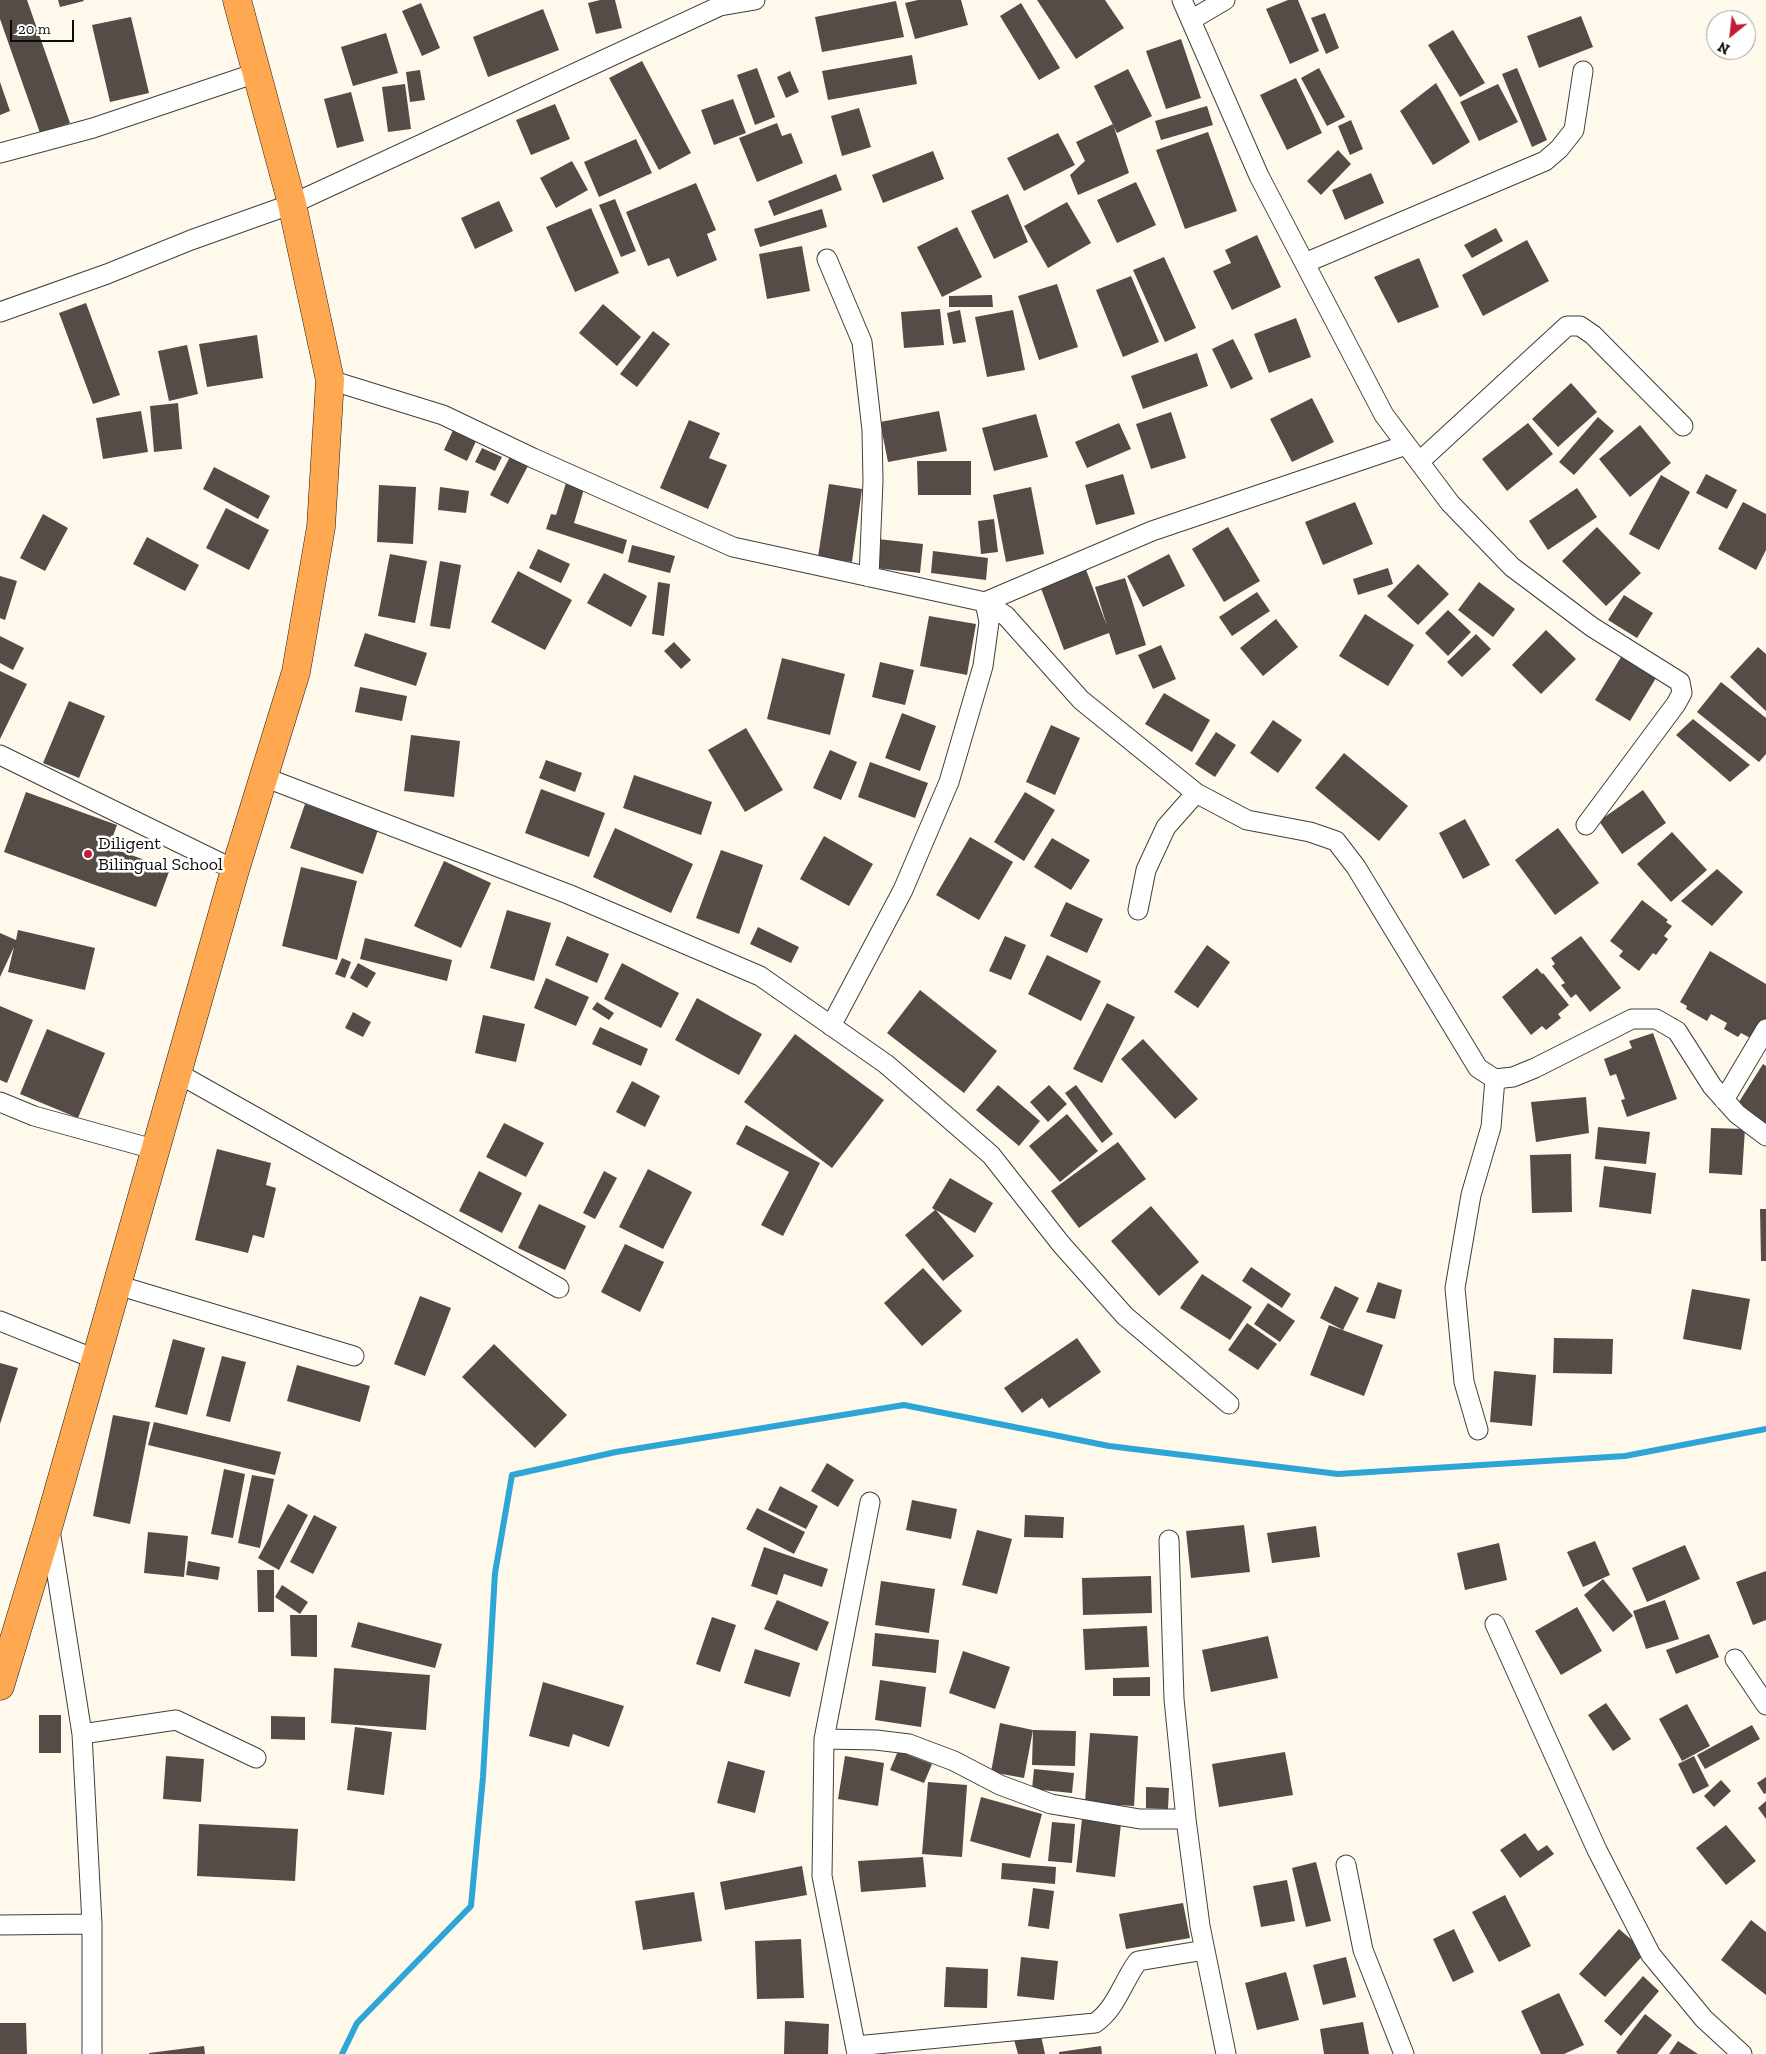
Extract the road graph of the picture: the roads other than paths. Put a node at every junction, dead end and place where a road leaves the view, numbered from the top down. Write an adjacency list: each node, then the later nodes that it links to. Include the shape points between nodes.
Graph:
1 (237, 0): 7 (highway)
2 (755, 0): 9 (street, via 720,6)
3 (1182, 0): 5 (street)
4 (1225, 0): 5 (street)
5 (1191, 20): 11 (street, via 1259,176)
6 (1583, 72): 11 (street, via 1574,130 1545,161)
7 (256, 73): 8 (street, via 94,128); 9 (highway)
8 (0, 154)
9 (292, 204): 12 (street); 13 (highway)
10 (828, 260): 17 (street, via 862,342 872,430)
11 (1305, 264): 15 (street, via 1384,416)
12 (0, 312)
13 (330, 380): 17 (street, via 443,415 733,547); 20 (highway, via 321,527 296,672)
14 (1684, 426): 16 (street, via 1593,335 1580,326 1566,326)
15 (1406, 444): 16 (street); 18 (street, via 1152,531)
16 (1419, 462): 22 (street, via 1450,503 1512,567 1592,627 1680,682 1682,693 1676,704)
17 (869, 577): 18 (street)
18 (985, 602): 21 (street, via 1006,616 1081,700); 25 (street, via 989,622 984,666 948,782 903,890)
19 (0, 755): 23 (street)
20 (264, 777): 23 (highway); 25 (street, via 568,894 760,976)
21 (1196, 794): 24 (street, via 1166,827 1146,870); 28 (street, via 1247,820 1310,832 1336,841 1356,867 1478,1068)
22 (1586, 825)
23 (235, 870): 27 (highway)
24 (1138, 910)
25 (831, 1026): 38 (street, via 886,1064 991,1155 1061,1244 1125,1316)
26 (1766, 1029): 29 (street)
27 (178, 1074): 32 (highway); 34 (street)
28 (1495, 1079): 29 (street, via 1513,1077 1535,1068 1632,1019 1656,1019 1677,1031); 39 (street, via 1491,1128 1471,1196 1455,1288 1464,1382)
29 (1724, 1100): 31 (street)
30 (0, 1102): 32 (street, via 34,1116)
31 (1766, 1136)
32 (156, 1150): 33 (highway)
33 (117, 1285): 36 (street); 37 (highway)
34 (559, 1288)
35 (0, 1321): 37 (street)
36 (354, 1356)
37 (95, 1359): 41 (highway)
38 (1229, 1404)
39 (1478, 1430)
40 (870, 1502): 49 (street)
41 (49, 1524): 44 (highway); 48 (street)
42 (1169, 1540): 51 (street, via 1174,1699)
43 (1495, 1624): 60 (street, via 1597,1850 1651,1955 1704,2019)
44 (9, 1625): 46 (highway)
45 (1735, 1659): 47 (street)
46 (0, 1686)
47 (1766, 1705)
48 (82, 1734): 50 (street, via 176,1720); 54 (street)
49 (824, 1739): 51 (street, via 909,1744 1051,1804 1140,1819); 56 (street, via 822,1876)
50 (256, 1758)
51 (1186, 1819): 55 (street)
52 (1346, 1865): 59 (street, via 1363,1950)
53 (0, 1924): 54 (street)
54 (92, 1924): 57 (street)
55 (1205, 1950): 56 (street, via 1138,1961 1106,2015 1096,2023); 58 (street)
56 (856, 2050)
57 (92, 2054)
58 (1226, 2054)
59 (1404, 2054)
60 (1742, 2054)

